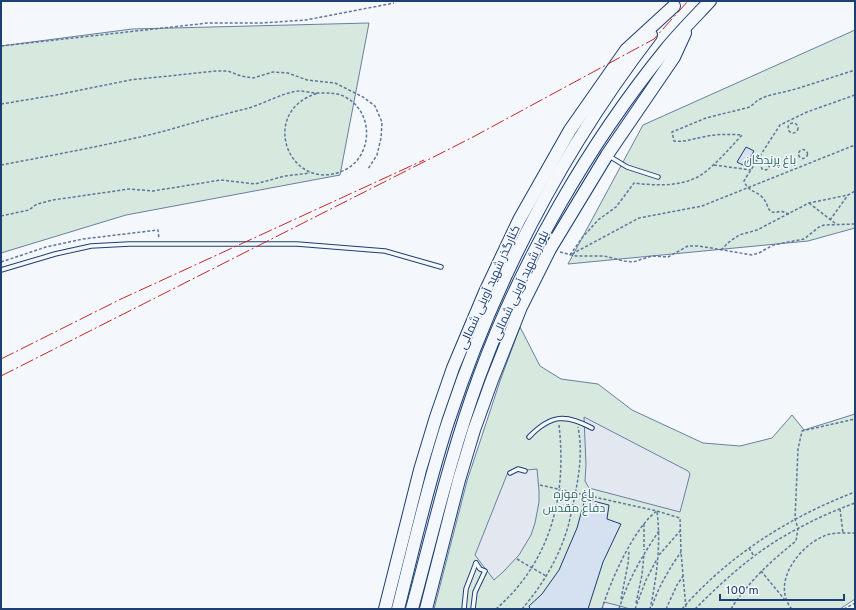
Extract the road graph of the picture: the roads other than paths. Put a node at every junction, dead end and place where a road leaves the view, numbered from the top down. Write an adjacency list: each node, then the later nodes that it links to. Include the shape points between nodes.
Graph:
1 (710, 1): 3 (main road, بلوار شهید آوینی شمالی)
2 (676, 3): 12 (main road, کنارگذر شهید آوینی شمالی, via 626,50 570,130 519,220 485,292 453,368 436,417); 13 (main road, بلوار شهید آوینی شمالی, via 623,71 581,136 531,225 496,297 448,422)
3 (689, 24): 4 (main road, via 674,57); 14 (main road, بلوار شهید آوینی شمالی, via 666,48 639,84 597,144 544,231 479,376 447,476)
4 (606, 155): 5 (lane, via 627,167); 15 (main road, via 550,249 521,307 492,380 459,480)
5 (658, 178)
6 (441, 267): 7 (lane, via 385,251 297,244 136,244 91,246)
7 (1, 270)
8 (592, 428): 9 (lane, via 565,418 540,426)
9 (530, 436)
10 (525, 471): 11 (lane, via 518,469)
11 (510, 473)
12 (385, 609)
13 (398, 609)
14 (412, 609)
15 (426, 609)
16 (464, 609): 17 (lane, via 466,590 476,563 485,571 475,592)
17 (473, 609)

